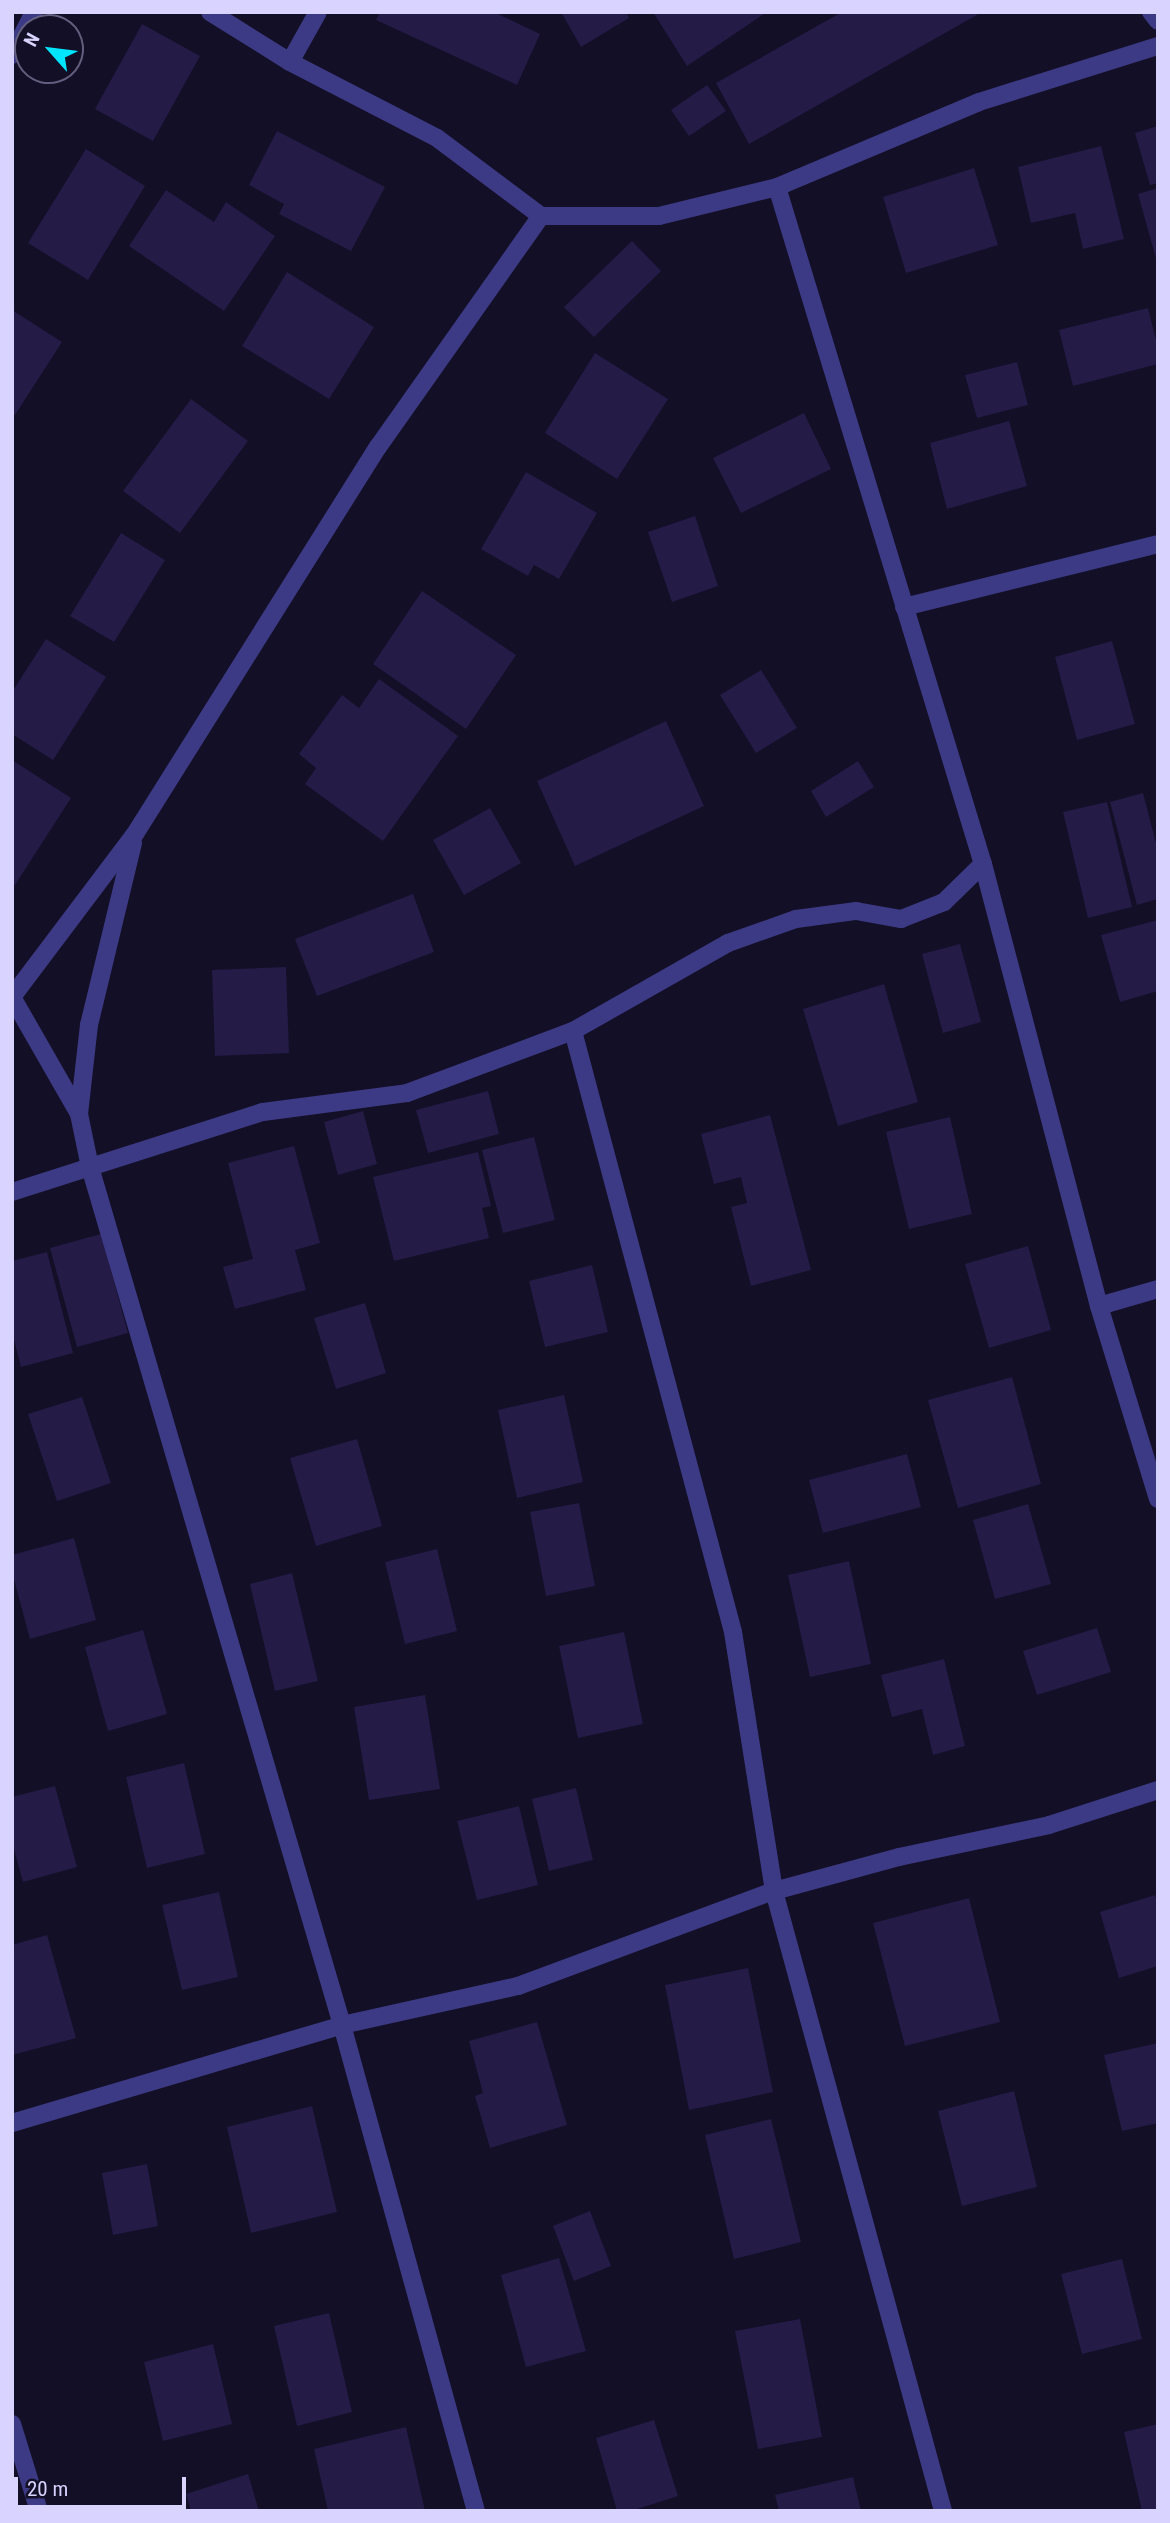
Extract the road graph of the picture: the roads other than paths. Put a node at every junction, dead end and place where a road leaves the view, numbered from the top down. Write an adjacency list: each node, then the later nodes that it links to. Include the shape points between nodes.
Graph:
1 (34, 12): 7 (street)
2 (210, 12): 8 (street)
3 (318, 12): 8 (street)
4 (1151, 12): 5 (street)
5 (1158, 21)
6 (1158, 46): 9 (street, via 979,102)
7 (12, 55)
8 (290, 62): 10 (street, via 438,138)
9 (777, 187): 10 (street, via 659,216); 12 (street)
10 (541, 216): 13 (street, via 378,447)
11 (1158, 544): 12 (street)
12 (904, 607): 14 (street)
13 (135, 834): 15 (street); 17 (street, via 89,1025)
14 (983, 864): 16 (street, via 944,902 901,919 856,911 796,919 728,943); 21 (street)
15 (12, 997): 17 (street)
16 (573, 1031): 18 (street, via 407,1094 263,1112); 24 (street, via 733,1632)
17 (79, 1114): 18 (street)
18 (90, 1167): 19 (street); 25 (street)
19 (12, 1192)
20 (1158, 1289): 21 (street)
21 (1099, 1307): 22 (street)
22 (1158, 1499)
23 (1158, 1790): 24 (street, via 1049,1825 899,1857)
24 (774, 1891): 25 (street, via 518,1986); 30 (street)
25 (342, 2025): 26 (street); 29 (street)
26 (12, 2123)
27 (12, 2424): 28 (street)
28 (39, 2511)
29 (476, 2511)
30 (943, 2511)

